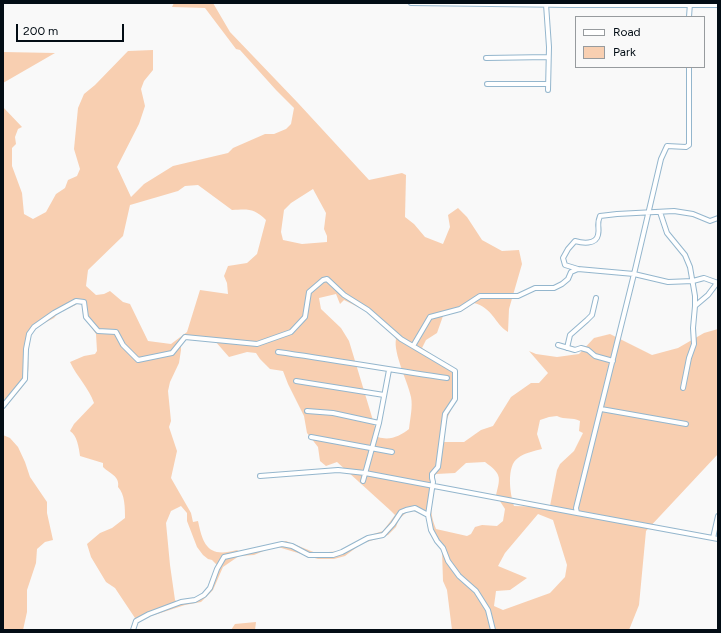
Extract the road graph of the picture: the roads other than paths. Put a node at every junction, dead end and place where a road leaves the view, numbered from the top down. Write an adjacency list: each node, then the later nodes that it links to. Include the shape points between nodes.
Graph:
1 (411, 3): 2 (street)
2 (477, 3): 3 (street)
3 (546, 4): 4 (street); 7 (street)
4 (690, 4): 5 (street); 6 (street)
5 (718, 5)
6 (689, 16)
7 (548, 57): 8 (street); 11 (street)
8 (486, 58)
9 (689, 68): 14 (street, via 689,145 670,145 665,148)
10 (487, 84): 11 (street)
11 (548, 84): 12 (street)
12 (548, 90)
13 (660, 212): 14 (street); 15 (street, via 693,214 710,221); 18 (street, via 667,233 685,255)
14 (648, 213): 16 (street, via 600,216 597,223 598,236 595,240 585,243 575,241 563,258 565,265); 17 (street)
15 (718, 218)
16 (578, 269): 17 (street); 23 (street, via 554,288 535,288 518,296 480,296 460,309 430,317)
17 (634, 274): 18 (street, via 668,282); 26 (street)
18 (694, 281): 19 (street, via 704,278); 21 (street)
19 (718, 283): 21 (street)
20 (596, 298): 24 (street, via 592,315 570,335)
21 (695, 306): 30 (street, via 692,328 694,344)
22 (558, 345): 24 (street)
23 (413, 346): 32 (street, via 327,280 323,280 309,292 305,317 291,332 257,344 185,337 172,353 138,360 123,345 116,332 98,331 86,317 84,302 76,302 54,313 34,327 29,334 25,379); 43 (street, via 455,371 455,399 445,414 438,467 432,474)
24 (567, 348): 26 (street, via 581,348 595,356)
25 (278, 352): 27 (street)
26 (613, 361): 33 (street)
27 (389, 370): 28 (street); 31 (street)
28 (447, 378)
29 (296, 381): 31 (street)
30 (683, 388)
31 (384, 395): 35 (street)
32 (3, 406)
33 (601, 409): 36 (street); 44 (street, via 576,508)
34 (307, 410): 35 (street, via 334,413)
35 (379, 424): 38 (street)
36 (686, 424)
37 (310, 437): 38 (street)
38 (372, 448): 39 (street); 40 (street)
39 (392, 452)
40 (365, 473): 41 (street, via 338,470); 42 (street); 43 (street)
41 (260, 476)
42 (363, 481)
43 (433, 486): 44 (street); 45 (street)
44 (577, 513): 47 (street)
45 (428, 515): 49 (street, via 415,508 401,512 382,535 368,538 333,555 309,555 282,544 224,557 210,588 204,595 149,614 136,621); 50 (street, via 436,541 443,548 448,561 459,576 476,591 488,610)
46 (718, 516): 47 (street)
47 (713, 538): 48 (street)
48 (718, 539)
49 (133, 630)
50 (493, 630)

